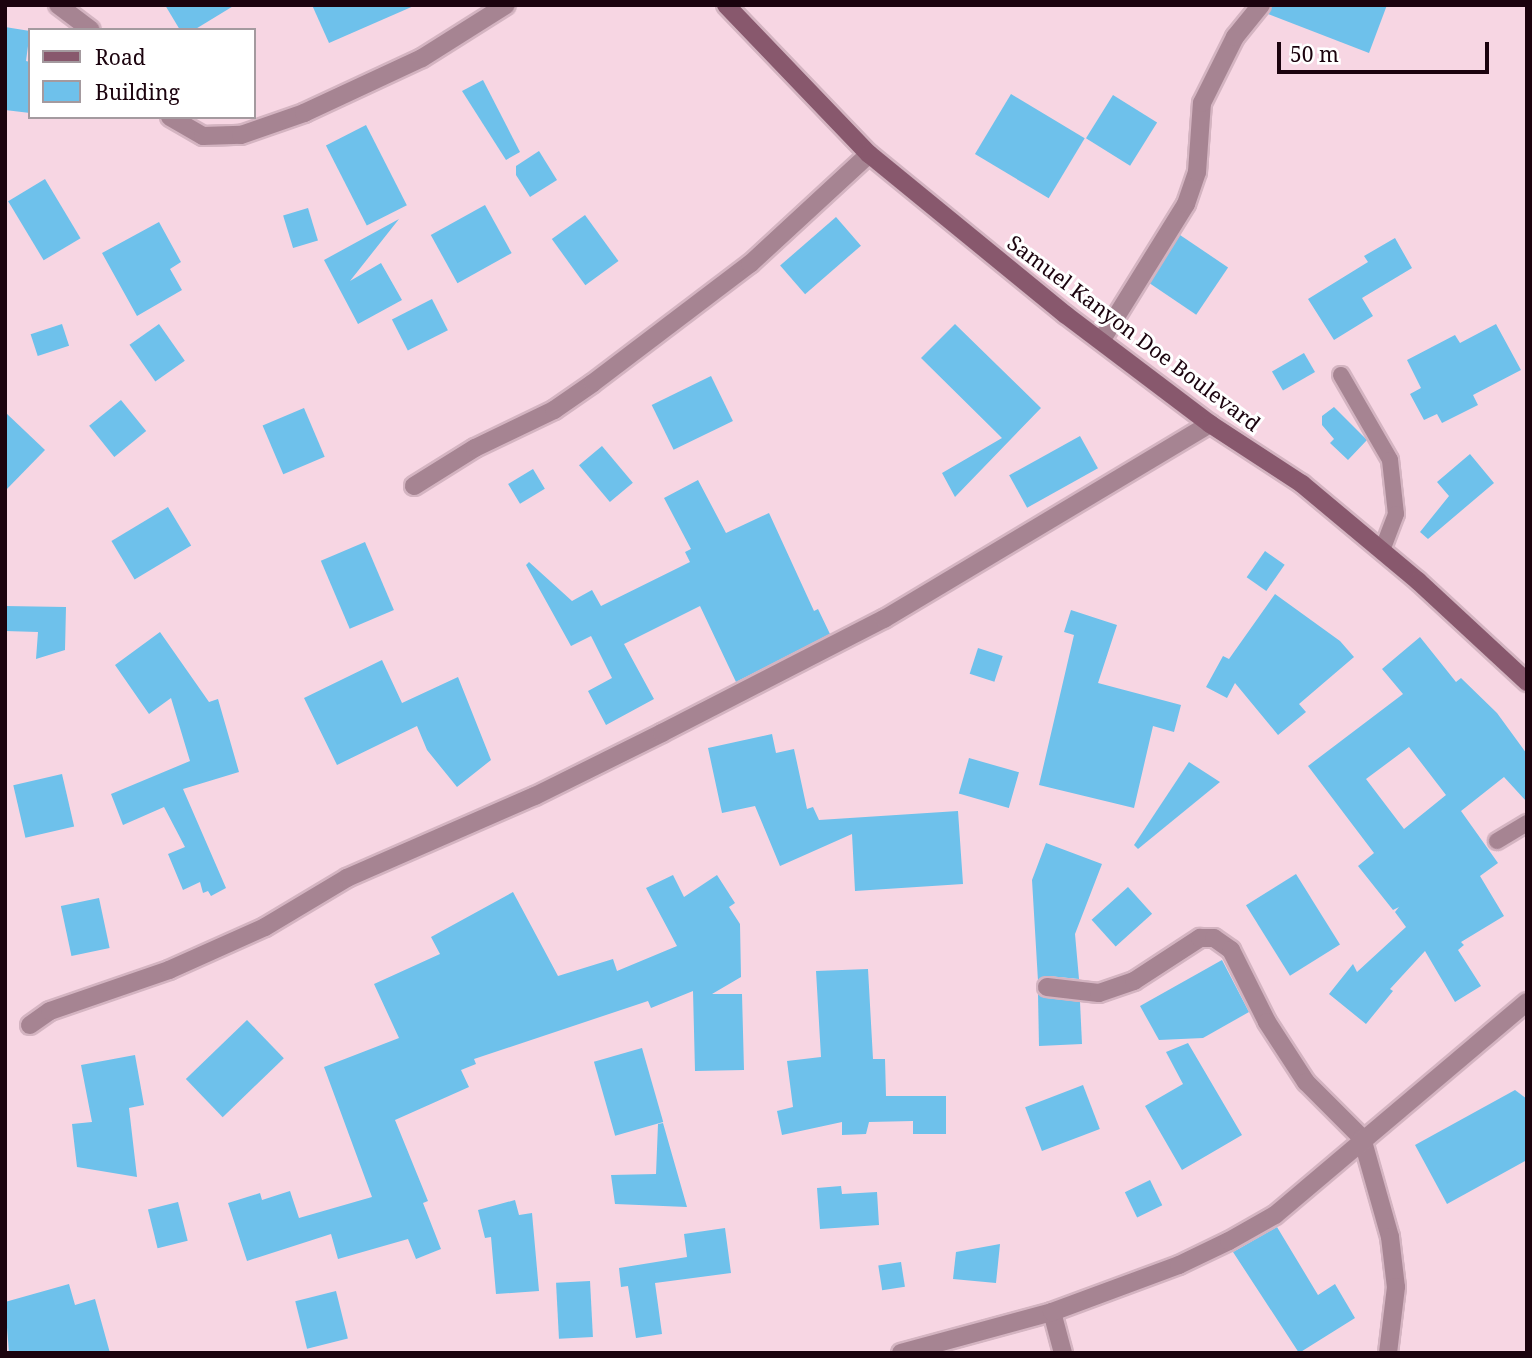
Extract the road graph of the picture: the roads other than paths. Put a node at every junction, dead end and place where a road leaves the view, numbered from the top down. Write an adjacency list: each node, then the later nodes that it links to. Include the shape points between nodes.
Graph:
1 (58, 5): 5 (street)
2 (506, 5): 6 (street, via 422,58 304,113 241,135 203,136)
3 (726, 5): 7 (street, Samuel Kanyon Doe Boulevard)
4 (1261, 5): 8 (street, via 1235,37 1202,103 1197,172 1186,204)
5 (88, 28)
6 (173, 119)
7 (869, 154): 8 (street, Samuel Kanyon Doe Boulevard); 11 (street, via 750,264 603,375 554,410 475,448)
8 (1101, 341): 10 (street, Samuel Kanyon Doe Boulevard)
9 (1341, 376): 12 (lane, via 1390,460 1396,514)
10 (1210, 424): 12 (street, Samuel Kanyon Doe Boulevard, via 1302,484); 18 (street, via 884,619 662,733 535,796 346,878 265,927 169,971 50,1011)
11 (414, 486)
12 (1382, 550): 13 (street, Samuel Kanyon Doe Boulevard)
13 (1527, 682)
14 (1527, 823): 15 (lane)
15 (1497, 841)
16 (1047, 987): 19 (street, via 1099,993 1134,981 1200,938 1214,938 1231,950 1267,1021 1306,1082)
17 (1527, 1002): 19 (street)
18 (30, 1025)
19 (1362, 1138): 20 (street, via 1275,1215 1240,1235 1180,1265); 23 (street, via 1390,1237 1395,1287)
20 (1052, 1312): 21 (street); 22 (street)
21 (901, 1353)
22 (1063, 1353)
23 (1388, 1353)

